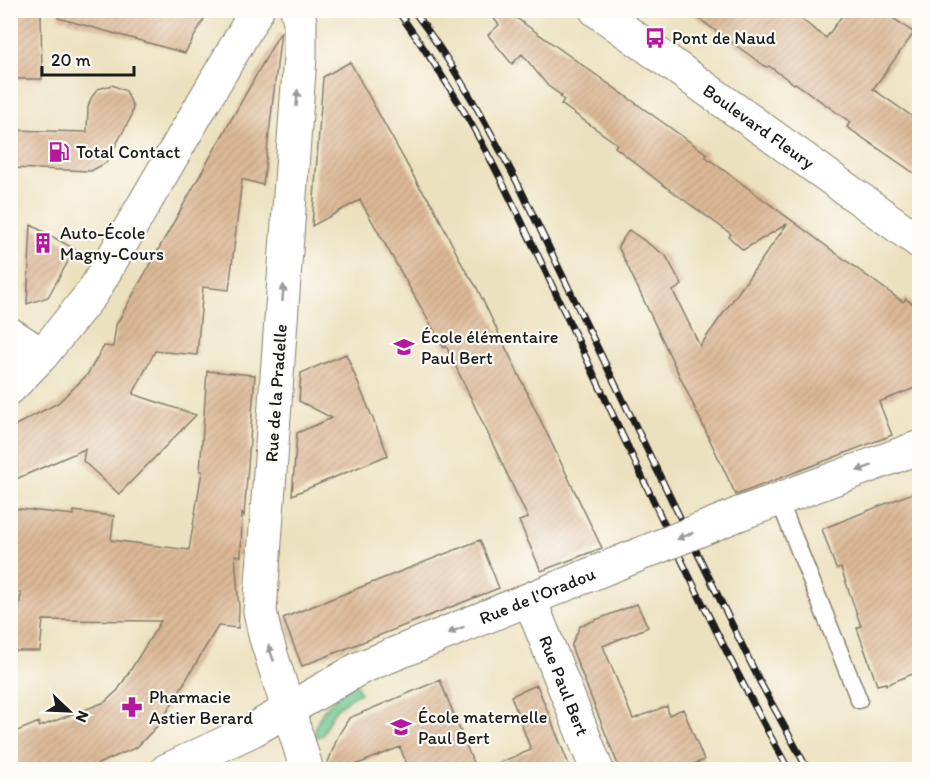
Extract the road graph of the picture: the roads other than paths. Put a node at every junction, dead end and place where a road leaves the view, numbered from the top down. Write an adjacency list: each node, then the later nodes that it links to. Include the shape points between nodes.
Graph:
1 (257, 10): 6 (street, via 93,292)
2 (297, 10): 12 (street, Rue de la Pradelle, one-way to 2, via 260,611 300,57)
3 (596, 10): 4 (street, Boulevard Fleury)
4 (920, 243)
5 (10, 333): 6 (street)
6 (42, 355): 7 (street)
7 (10, 388)
8 (920, 447): 9 (street, Rue de l'Oradou, one-way to 9)
9 (779, 500): 10 (street, Rue de l'Oradou, one-way to 10, bridge); 11 (lane)
10 (530, 600): 12 (street, Rue de l'Oradou, one-way to 12, via 360,668); 15 (street, Rue Paul Bert)
11 (859, 700)
12 (288, 709): 13 (street, Rue de l'Oradou, via 254,730); 14 (street, Rue de la Pradelle)
13 (167, 770)
14 (307, 770)
15 (597, 770)

